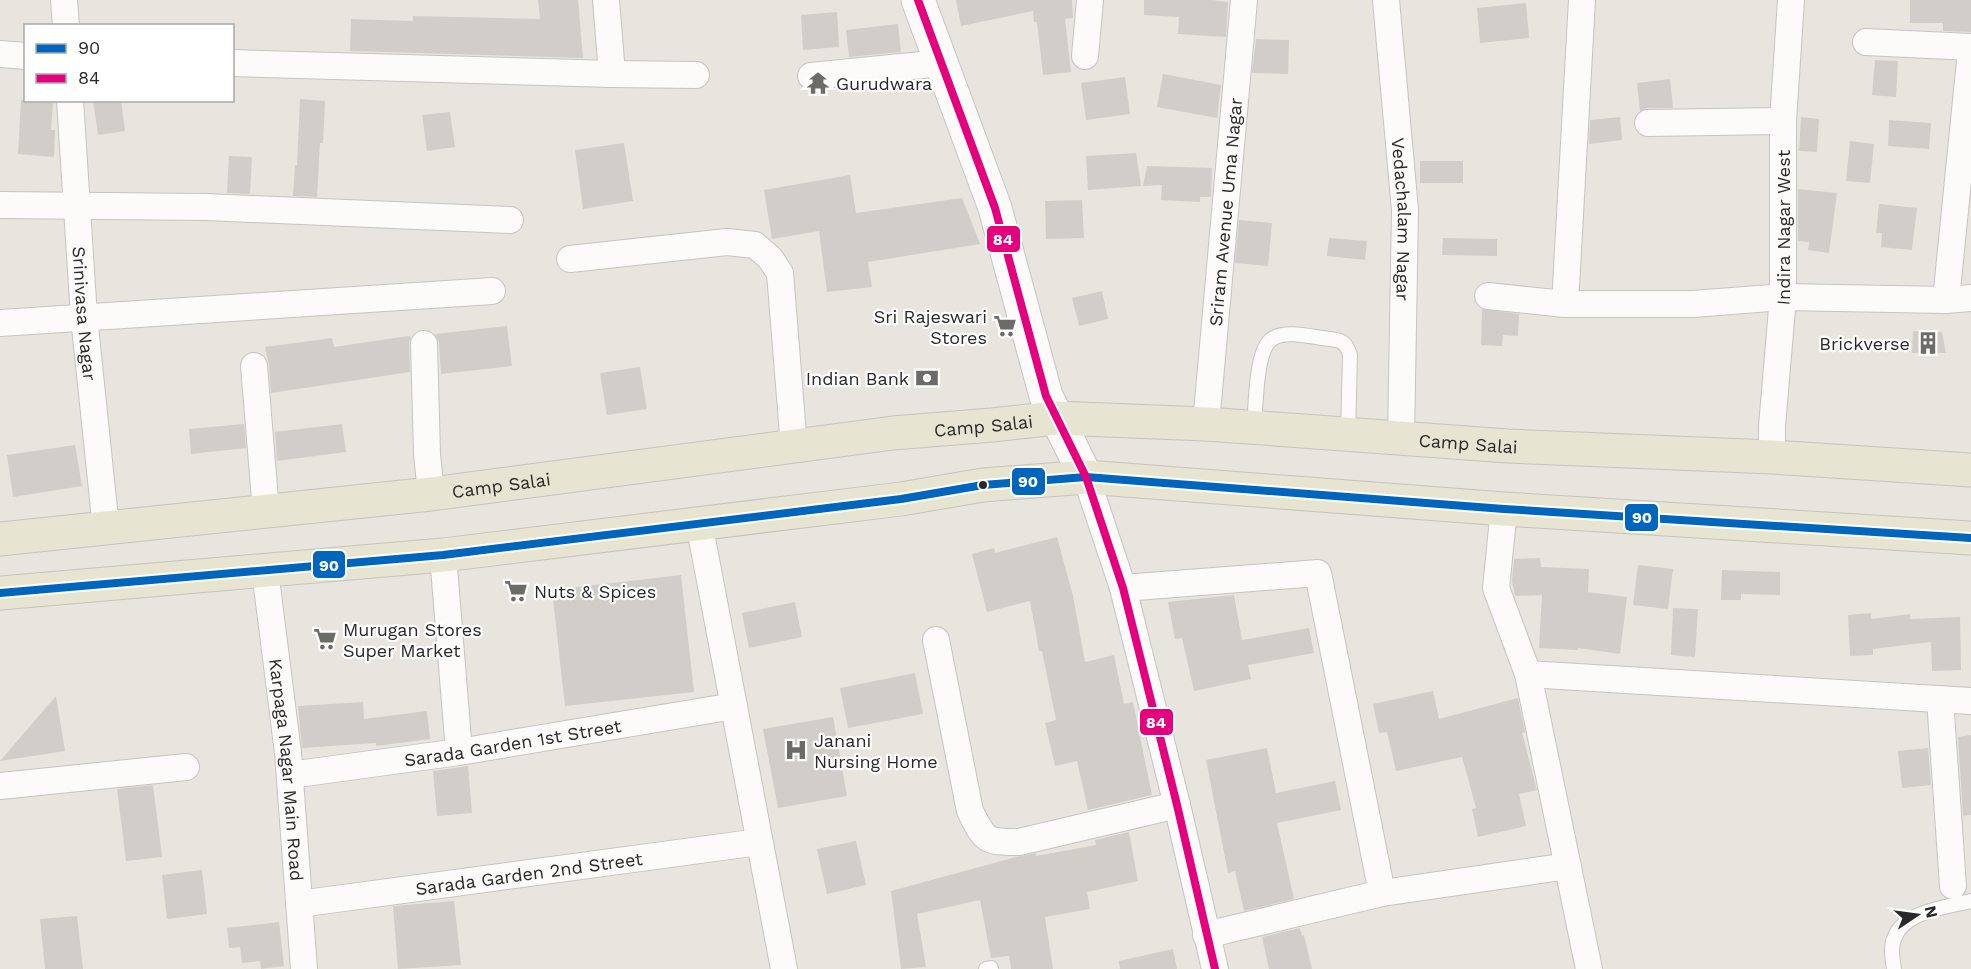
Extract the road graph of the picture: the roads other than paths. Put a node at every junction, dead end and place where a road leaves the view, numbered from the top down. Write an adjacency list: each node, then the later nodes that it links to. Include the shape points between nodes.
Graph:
1 (64, 0): 9 (street)
2 (606, 0): 17 (street)
3 (918, 0): 16 (street)
4 (1090, 0): 14 (street)
5 (1244, 0): 38 (street, Sriram Avenue Uma Nagar)
6 (1386, 0): 41 (street, Vedachalam Nagar, via 1405,210)
7 (1582, 0): 32 (street)
8 (1791, 0): 21 (street, Indira Nagar West)
9 (66, 24)
10 (1866, 42): 11 (street)
11 (1971, 49): 31 (street)
12 (0, 54): 13 (street)
13 (24, 56)
14 (1084, 56)
15 (234, 63): 17 (street)
16 (942, 63): 19 (street); 37 (street, via 996,208 1046,396)
17 (612, 74): 18 (street)
18 (696, 75)
19 (811, 76)
20 (70, 102): 24 (street, Srinivasa Nagar)
21 (1783, 121): 22 (street); 29 (street, Indira Nagar West)
22 (1648, 123)
23 (0, 205): 24 (street)
24 (78, 205): 25 (street); 33 (street, Srinivasa Nagar)
25 (510, 220)
26 (570, 259): 42 (street, via 727,242 755,245 771,258 780,273)
27 (492, 291): 33 (street)
28 (1488, 296): 32 (street)
29 (1783, 297): 31 (street); 32 (street, via 1693,304); 43 (street, Indira Nagar West)
30 (1971, 298): 31 (street)
31 (1946, 300)
32 (1565, 303)
33 (84, 317): 34 (street); 50 (street, Srinivasa Nagar)
34 (0, 323)
35 (424, 344): 46 (street)
36 (254, 366): 48 (street)
37 (1056, 418): 38 (main road, Camp Salai); 42 (main road, Camp Salai, via 893,433); 45 (street)
38 (1206, 424): 39 (main road, Camp Salai)
39 (1254, 428): 40 (main road, Camp Salai); 40 (lane, via 1264,348 1271,339 1284,335 1311,336 1340,340 1348,346)
40 (1348, 435): 41 (main road, Camp Salai)
41 (1401, 439): 43 (main road, Camp Salai)
42 (794, 447): 46 (main road, Camp Salai)
43 (1772, 457): 44 (main road, Camp Salai)
44 (1971, 470)
45 (1086, 477): 47 (main road); 49 (main road, via 983,485 901,499); 55 (street)
46 (431, 494): 48 (main road, Camp Salai)
47 (1503, 509): 51 (main road); 58 (street, via 1496,588)
48 (266, 511): 50 (main road, Camp Salai)
49 (699, 523): 53 (main road); 61 (street)
50 (106, 528): 52 (main road, Camp Salai)
51 (1971, 538)
52 (0, 539)
53 (443, 555): 54 (main road); 62 (street)
54 (265, 571): 56 (main road); 64 (street, Karpaga Nagar Main Road)
55 (1122, 588): 66 (street); 69 (street, via 1318,573)
56 (0, 593)
57 (936, 640): 66 (street, via 970,811 988,840 1019,842)
58 (1528, 674): 59 (street); 68 (street)
59 (1940, 699): 60 (street); 70 (street)
60 (1971, 701)
61 (734, 706): 62 (street, Sarada Garden 1st Street); 67 (street)
62 (459, 752): 64 (street, Sarada Garden 1st Street)
63 (186, 767): 65 (street)
64 (290, 775): 71 (street, Karpaga Nagar Main Road)
65 (0, 786)
66 (1177, 805): 72 (street)
67 (759, 842): 71 (street, Sarada Garden 2nd Street); 75 (street)
68 (1568, 867): 69 (street); 78 (street)
69 (1382, 893): 72 (street)
70 (1962, 894): 79 (lane, via 1900,927 1892,947)
71 (299, 904): 74 (street, Karpaga Nagar Main Road)
72 (1206, 935): 77 (street)
73 (991, 968): 76 (lane)
74 (304, 969)
75 (784, 969)
76 (986, 969)
77 (1215, 969)
78 (1589, 969)
79 (1894, 969)

